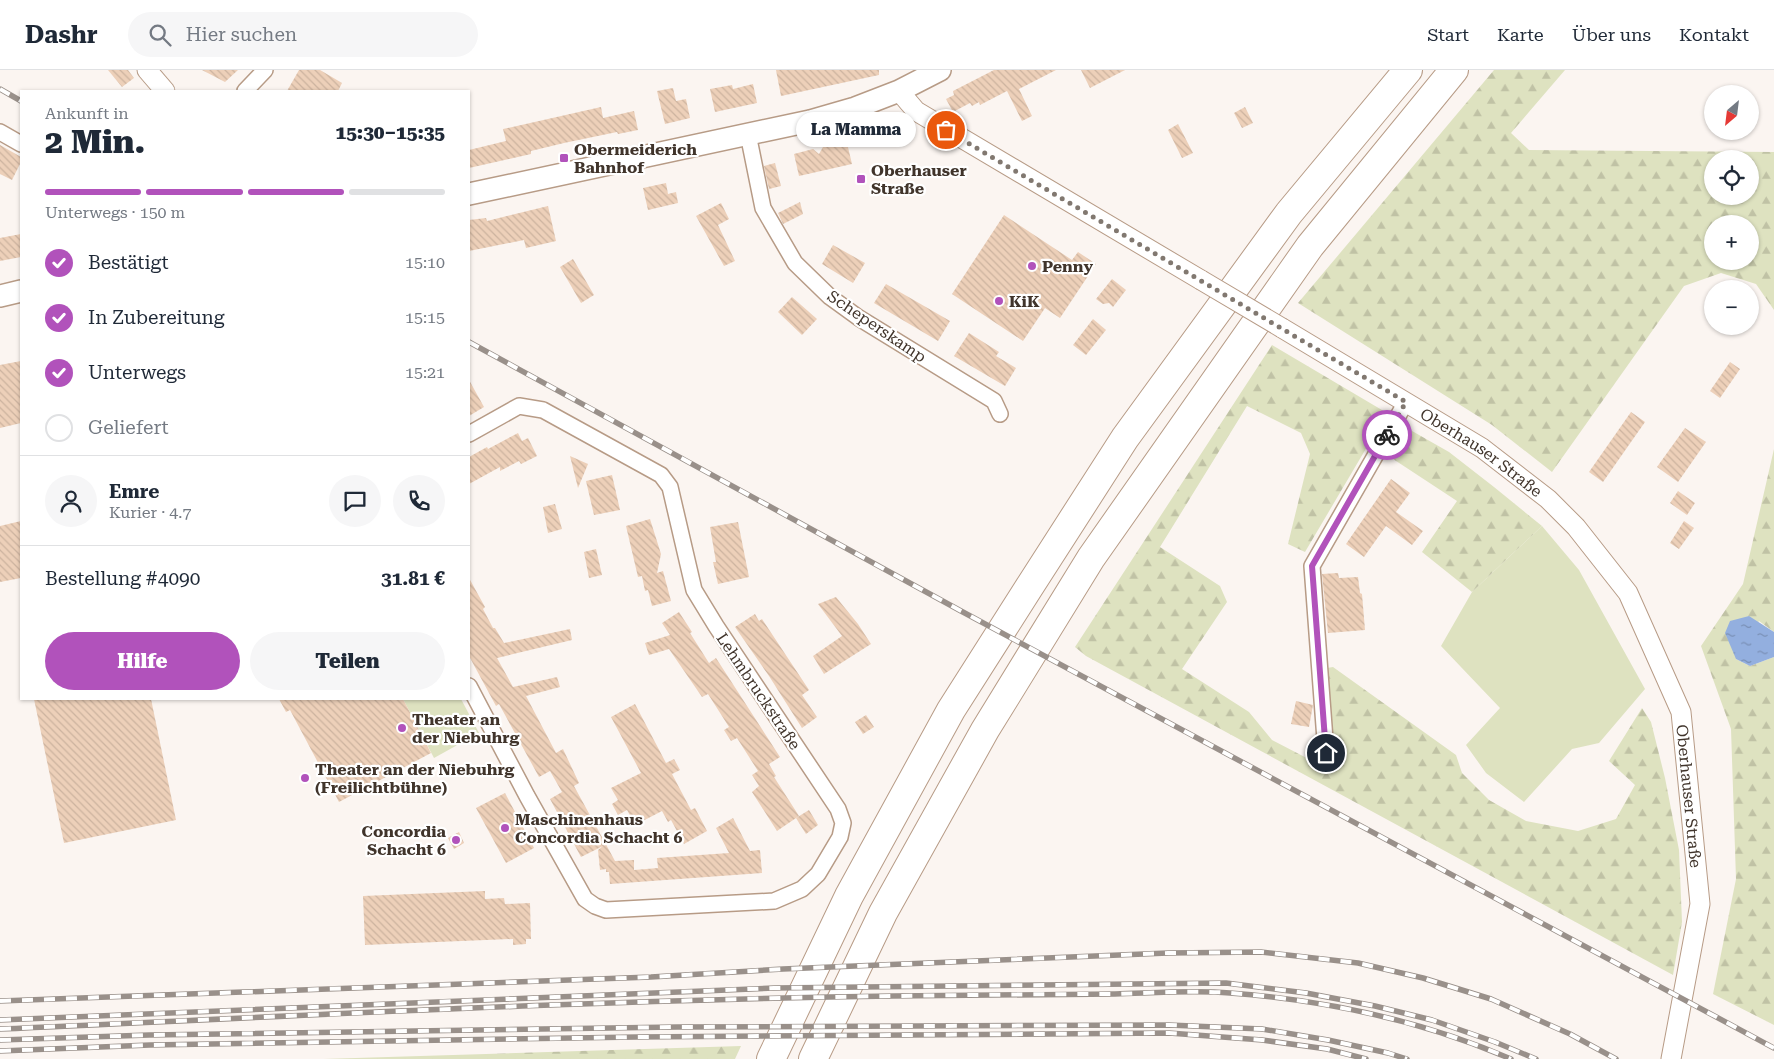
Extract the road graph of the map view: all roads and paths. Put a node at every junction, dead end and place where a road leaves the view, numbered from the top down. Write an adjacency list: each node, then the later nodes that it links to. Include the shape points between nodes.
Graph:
1 (147, 70): 6 (street)
2 (265, 70): 7 (street)
3 (940, 70): 8 (main road)
4 (1408, 70): 20 (highway, via 1289,213 1125,438 1038,572 946,718 849,896)
5 (1454, 70): 21 (highway, via 1310,246 1091,558 971,755 883,914)
6 (164, 90)
7 (246, 90)
8 (899, 90): 10 (main road, via 855,108); 15 (street, Oberhauser Straße, bridge, via 916,111)
9 (0, 132): 11 (street)
10 (748, 134): 12 (main road); 16 (street, Scheperskamp, via 763,208 795,263 830,297 859,318 994,401)
11 (20, 143)
12 (470, 194)
13 (20, 291): 14 (main road)
14 (0, 296)
15 (1406, 402): 19 (street, via 1312,566); 22 (street, Oberhauser Straße, via 1482,448 1548,499 1576,527 1628,593 1681,712 1700,904)
16 (1000, 414)
17 (470, 433): 18 (street, Lehmbruckstraße, via 519,406 543,410 661,475 670,487 694,590 838,809 843,823 840,837 818,874 802,889 774,902 606,910 595,906 585,899)
18 (470, 688)
19 (1326, 753)
20 (771, 1059)
21 (813, 1059)
22 (1671, 1059)

